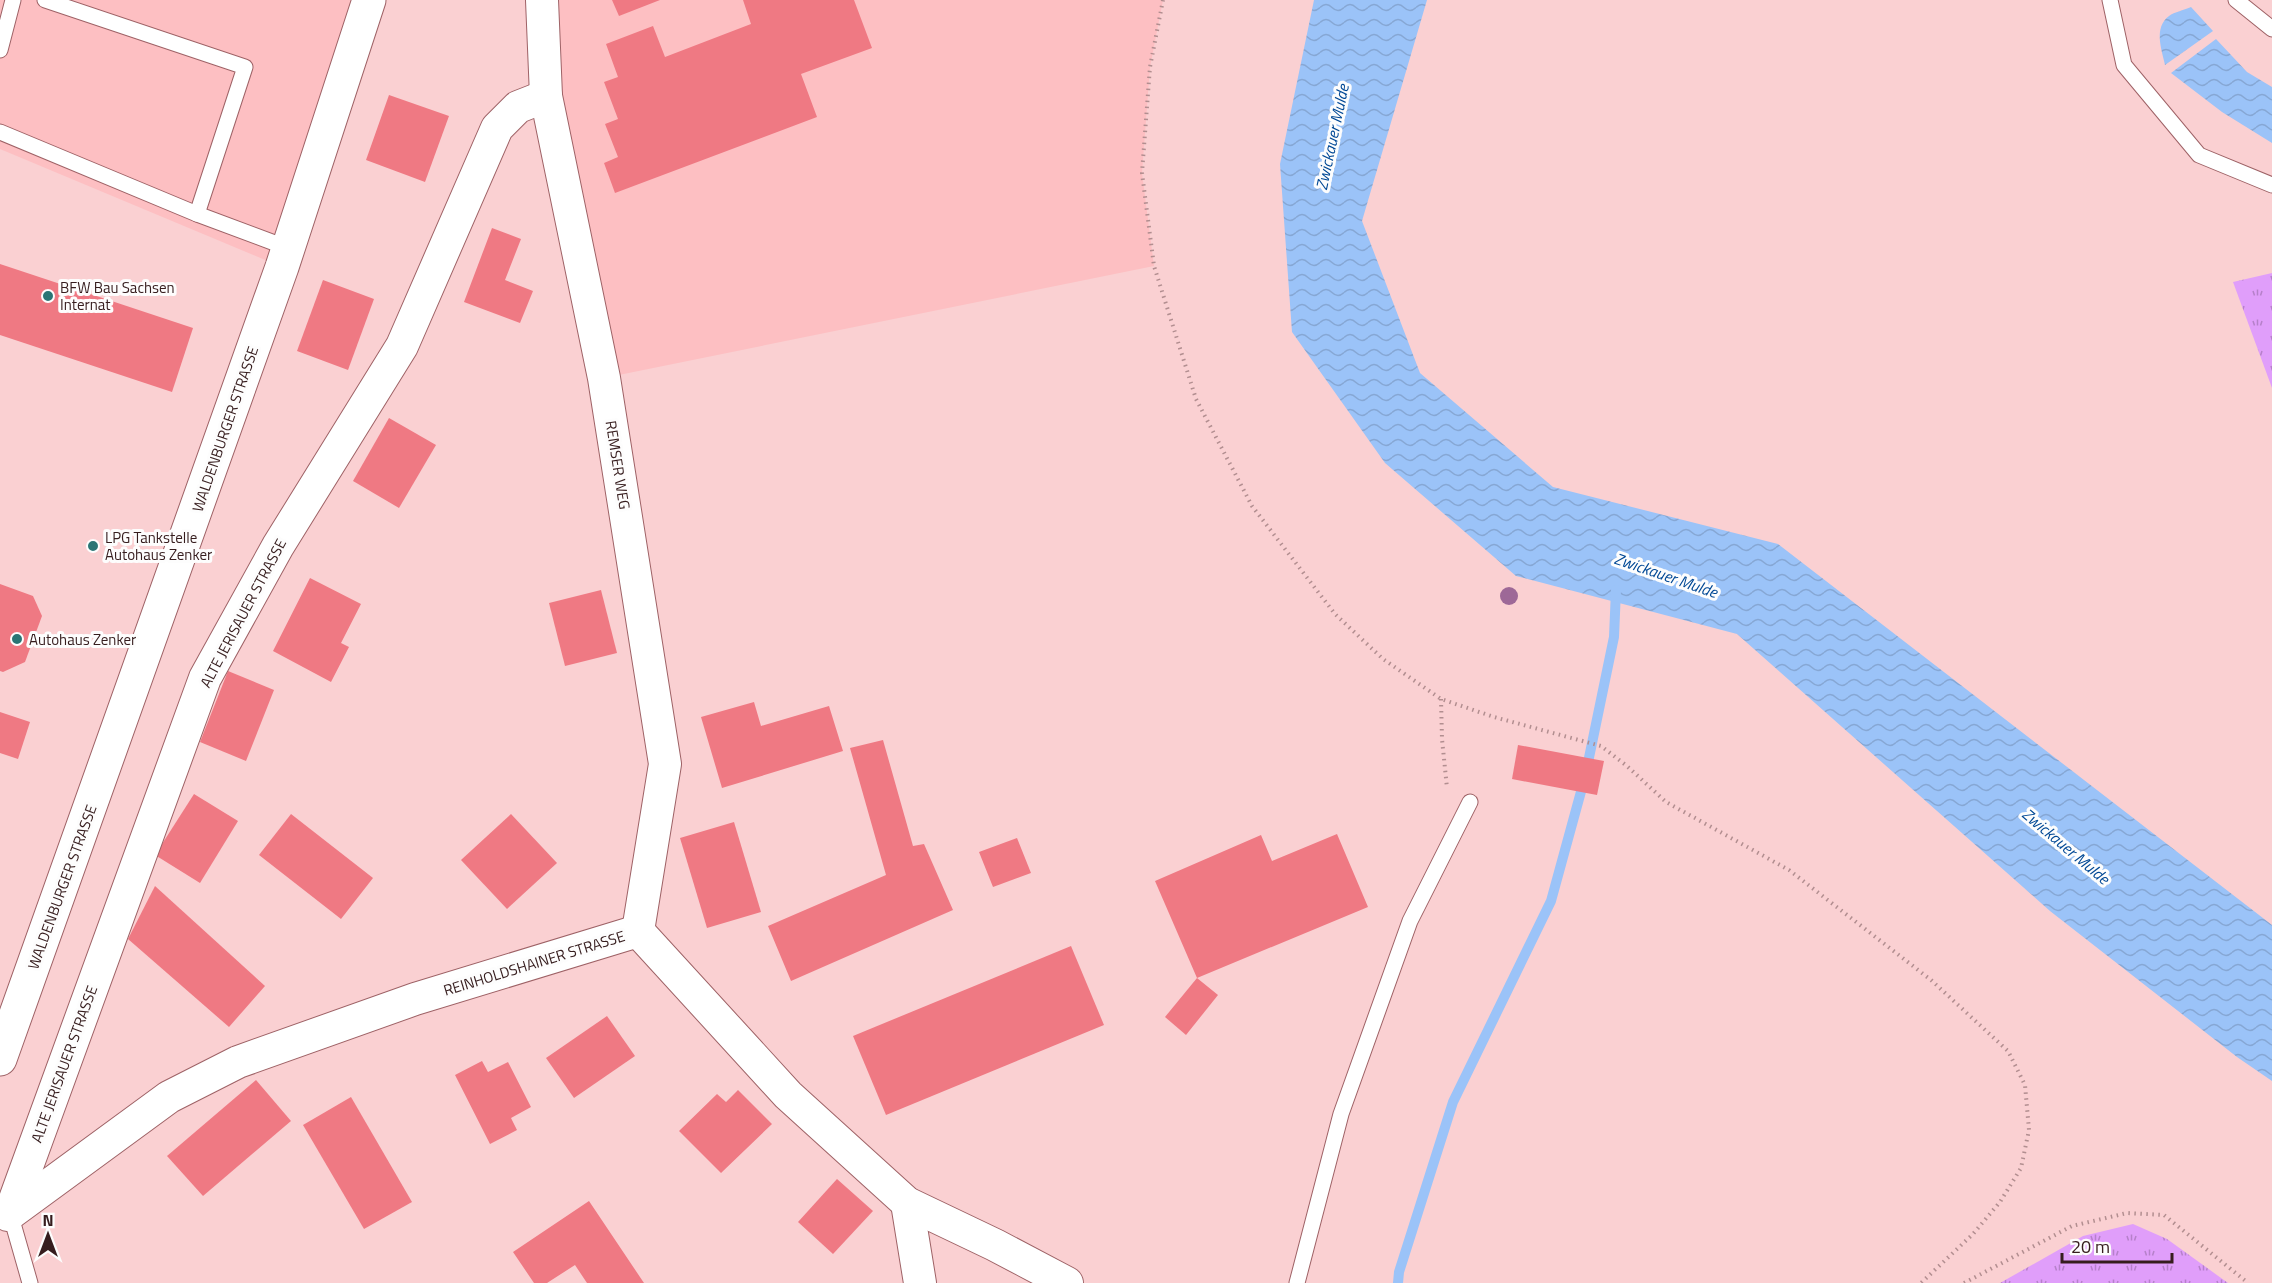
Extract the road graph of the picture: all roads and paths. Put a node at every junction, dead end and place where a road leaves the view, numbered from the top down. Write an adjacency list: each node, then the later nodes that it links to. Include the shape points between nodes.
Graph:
1 (13, 0): 9 (lane)
2 (45, 0): 13 (lane, via 245,67)
3 (369, 0): 14 (street, WALDENBURGER STRASSE)
4 (542, 0): 10 (street, REMSER WEG)
5 (1163, 0): 15 (path, via 1150,67 1143,173 1154,266 1196,399 1252,506 1335,615 1383,659)
6 (2110, 0): 12 (lane, via 2124,65 2199,155)
7 (2236, 0): 8 (lane)
8 (2272, 29)
9 (0, 50)
10 (546, 96): 18 (street, REMSER WEG, via 604,378 664,764); 21 (street, ALTE JERISAUER STRASSE, via 518,107 497,128 402,346 278,546 205,678)
11 (0, 132): 13 (lane)
12 (2272, 185)
13 (197, 214): 14 (lane)
14 (288, 248): 19 (street, WALDENBURGER STRASSE)
15 (1442, 699): 17 (path, via 1447,788); 26 (path, via 1512,723 1601,746 1666,802 1789,870 1931,980 2008,1051 2025,1085 2029,1130 2021,1168 1974,1234)
16 (1470, 802): 17 (lane)
17 (1458, 826): 25 (lane, via 1410,921 1345,1103)
18 (638, 931): 20 (street, REINHOLDSHAINER STRASSE, via 788,1095); 21 (street, REINHOLDSHAINER STRASSE, via 415,999 237,1062 169,1097)
19 (0, 1059)
20 (907, 1203): 23 (street); 24 (street, REINHOLDSHAINER STRASSE)
21 (5, 1217): 22 (lane)
22 (30, 1283)
23 (920, 1283)
24 (1067, 1283)
25 (1297, 1283)
26 (1922, 1283)
27 (1964, 1283): 28 (path, via 2072,1226 2127,1213 2164,1215)
28 (2248, 1283)

